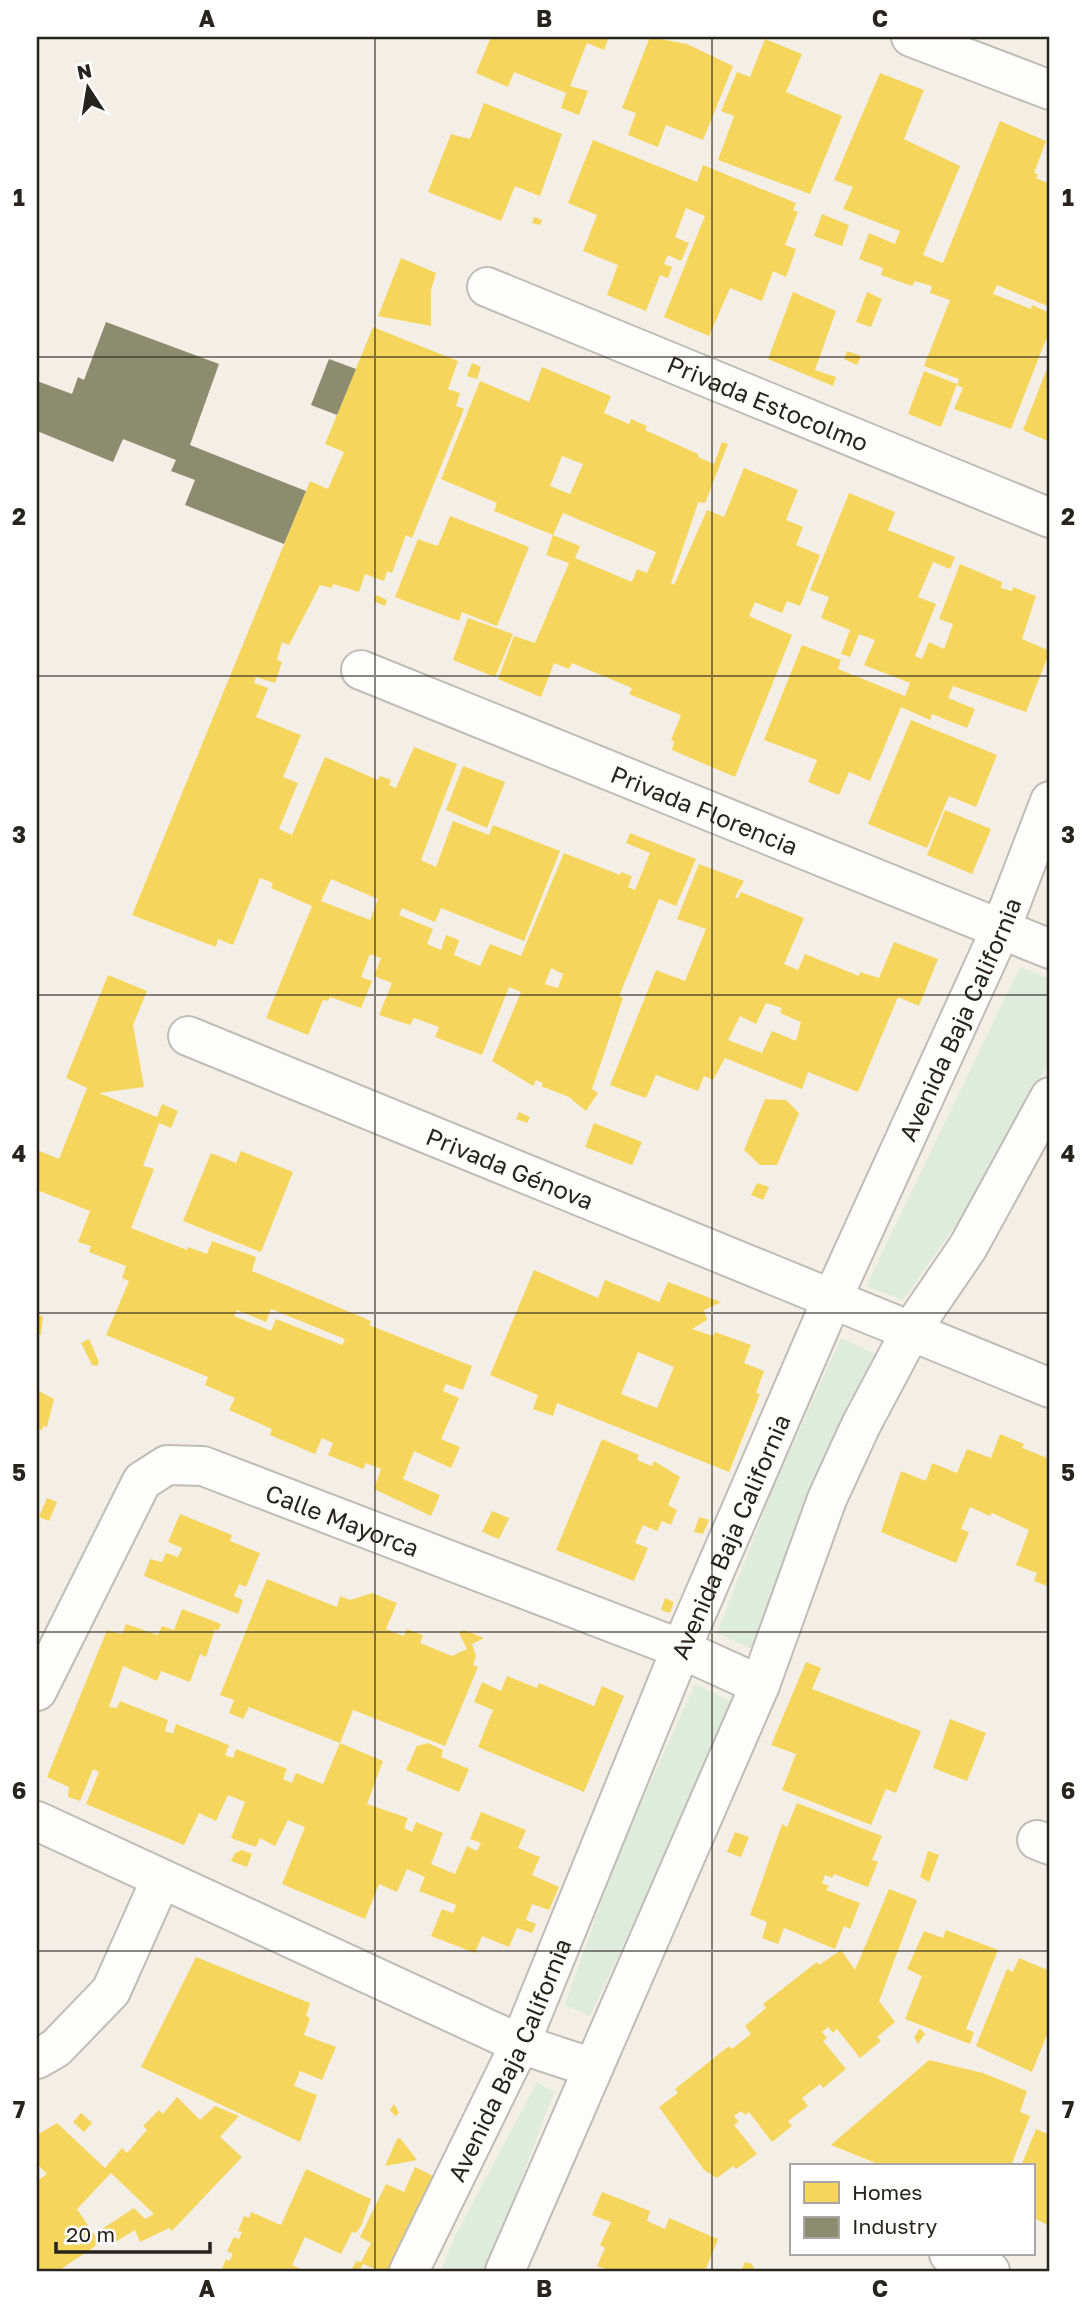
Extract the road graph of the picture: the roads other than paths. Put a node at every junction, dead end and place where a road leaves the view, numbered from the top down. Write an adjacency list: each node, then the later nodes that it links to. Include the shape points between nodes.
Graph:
1 (911, 37): 2 (street)
2 (1050, 90)
3 (487, 287): 4 (street, Privada Estocolmo)
4 (1050, 519)
5 (360, 670): 7 (street, Privada Florencia)
6 (1050, 801): 7 (street, Avenida Baja California)
7 (1000, 930): 8 (street, Privada Florencia); 11 (street, Avenida Baja California)
8 (1050, 949)
9 (188, 1036): 11 (street, Privada Génova)
10 (1050, 1097): 12 (street, via 968,1247)
11 (833, 1297): 12 (street, Privada Génova); 14 (street, Avenida Baja California)
12 (912, 1329): 13 (street); 15 (street, via 827,1499)
13 (1050, 1388)
14 (681, 1649): 15 (street, Calle Mayorca); 16 (street, Calle Mayorca, via 203,1466 167,1465 142,1481); 19 (street, Avenida Baja California)
15 (760, 1685): 21 (street)
16 (37, 1691)
17 (37, 1821): 18 (street)
18 (161, 1879): 19 (street); 20 (street, via 111,1991 56,2048)
19 (520, 2044): 21 (street); 23 (street, Avenida Baja California)
20 (37, 2059)
21 (593, 2068): 24 (street)
22 (954, 2256): 25 (street)
23 (409, 2271)
24 (505, 2271)
25 (990, 2271)

